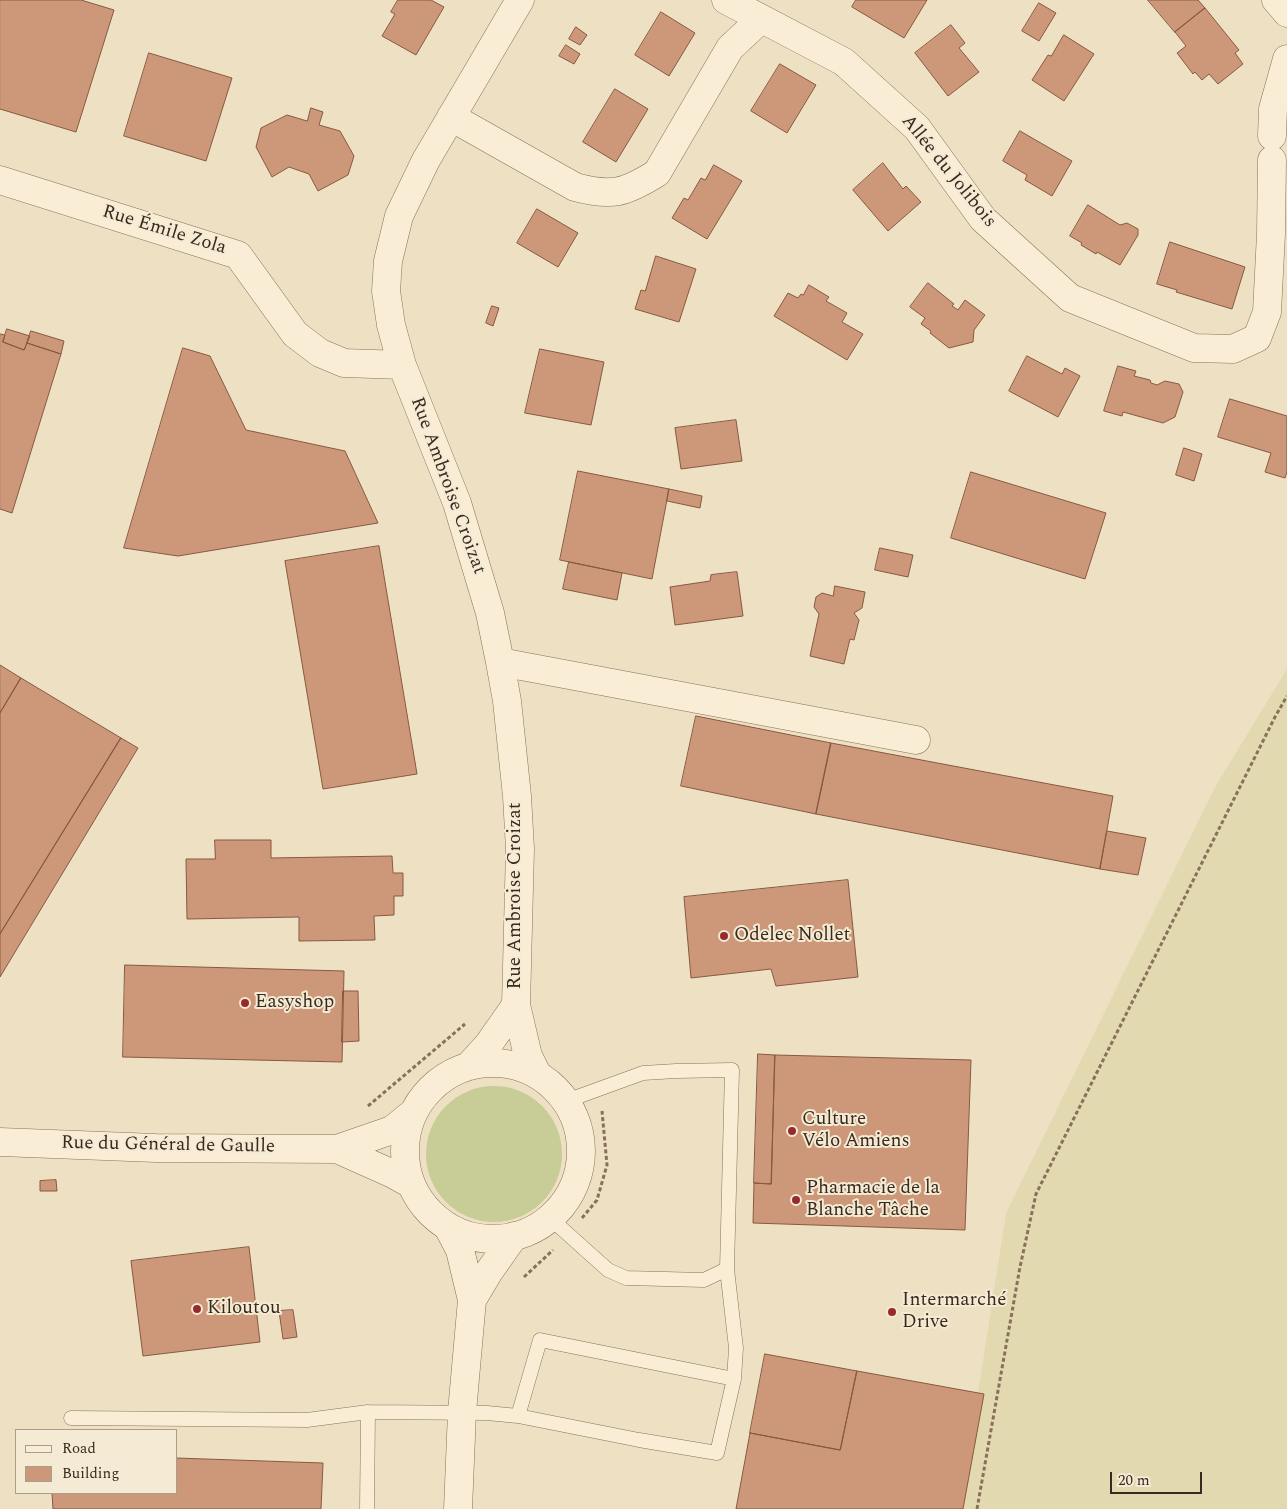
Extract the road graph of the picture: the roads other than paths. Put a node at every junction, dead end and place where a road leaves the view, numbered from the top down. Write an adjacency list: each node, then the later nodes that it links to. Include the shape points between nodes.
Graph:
1 (520, 0): 7 (street, Rue Ambroise Croizat)
2 (726, 0): 5 (street, Allée du Jolibois)
3 (1276, 0): 4 (street)
4 (1287, 13)
5 (761, 18): 6 (street, Allée du Jolibois, via 844,62 917,128 983,219 1070,298 1194,348 1233,349 1257,338 1266,312 1273,109); 7 (street, via 730,48 657,173 616,192 596,193 575,187)
6 (1287, 59)
7 (451, 117): 9 (street, Rue Ambroise Croizat, via 399,216 388,261 386,291 391,326)
8 (0, 180): 9 (street, Rue Émile Zola, via 238,255 295,334 320,353 344,363)
9 (402, 365): 10 (street, Rue Ambroise Croizat, via 457,503 490,613)
10 (500, 662): 11 (street); 12 (street, Rue Ambroise Croizat, via 507,701 520,849)
11 (916, 740)
12 (516, 1005): 13 (street, Rue Ambroise Croizat); 14 (street, Rue Ambroise Croizat, via 528,1056)
13 (469, 1066): 14 (street, via 504,1063); 16 (street, via 436,1084)
14 (537, 1074): 15 (street)
15 (566, 1101): 21 (street, via 578,1124 582,1150 578,1176); 23 (lane, via 643,1073 732,1070)
16 (413, 1113): 18 (street, Rue du Général de Gaulle, via 392,1130); 19 (street, via 406,1136 405,1161)
17 (0, 1142): 18 (street, Rue du Général de Gaulle, via 156,1148)
18 (337, 1149): 19 (street, Rue du Général de Gaulle)
19 (411, 1184): 20 (street, via 426,1208)
20 (448, 1227): 22 (street, via 469,1236 492,1239); 24 (street, via 460,1250)
21 (559, 1227): 22 (street, via 533,1229); 23 (lane, via 608,1270 626,1278 704,1280)
22 (514, 1236): 24 (street)
23 (727, 1269): 25 (lane, via 736,1348)
24 (472, 1300): 27 (street)
25 (734, 1379): 28 (lane, via 540,1340); 28 (lane, via 717,1453)
26 (368, 1412): 27 (lane); 29 (lane, via 307,1420); 30 (lane)
27 (462, 1412): 28 (lane); 31 (street)
28 (518, 1416)
29 (71, 1418)
30 (367, 1509)
31 (458, 1509)

